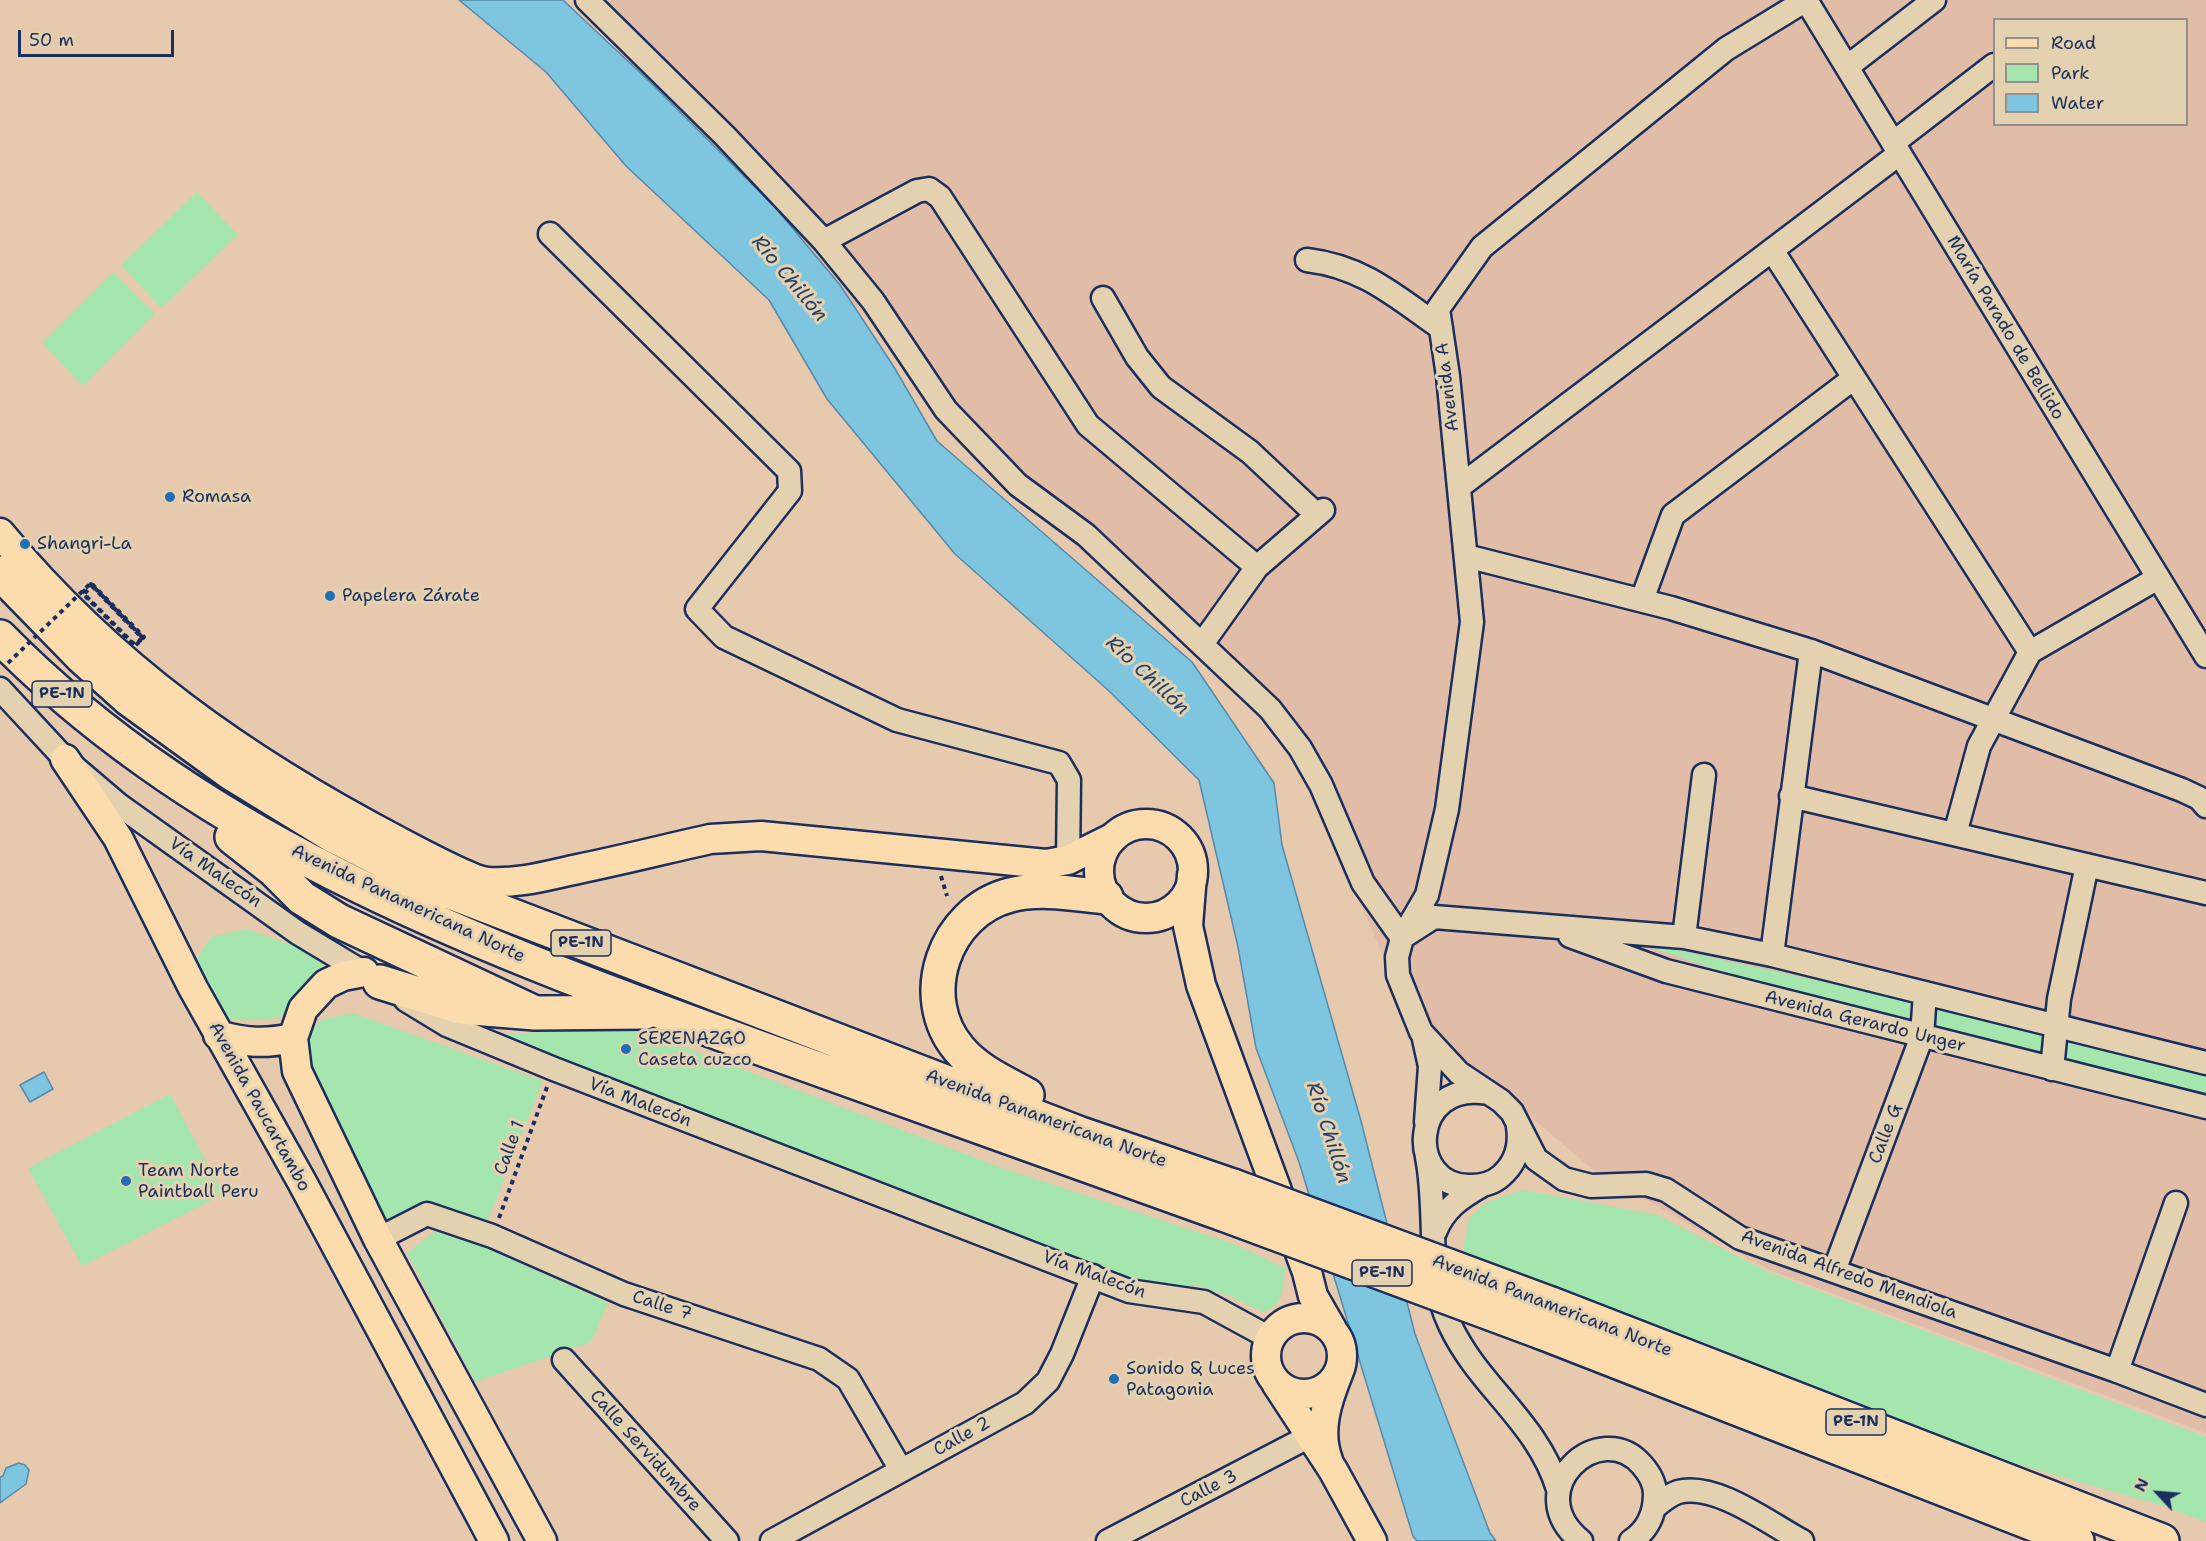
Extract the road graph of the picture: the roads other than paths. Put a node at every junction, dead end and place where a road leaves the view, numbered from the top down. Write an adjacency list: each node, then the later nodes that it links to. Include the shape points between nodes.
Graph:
1 (587, 0): 8 (street, via 725,136)
2 (1806, 0): 5 (street, María Parado de Bellido); 12 (street, Avenida A, via 1726,49 1482,247 1438,309)
3 (1934, 0): 5 (street)
4 (1993, 66): 6 (street)
5 (1847, 67): 6 (street, María Parado de Bellido)
6 (1896, 149): 9 (street); 19 (street, María Parado de Bellido)
7 (550, 234): 35 (street, via 789,471 790,491 697,609 724,637 897,720 1059,763 1069,780)
8 (824, 241): 17 (street, via 917,191 929,189 935,193 1089,425); 21 (street, via 873,301 946,410 1018,485 1086,535)
9 (1772, 250): 13 (street); 14 (street)
10 (1307, 260): 12 (street, via 1353,270)
11 (1103, 298): 17 (street, via 1137,357 1161,387 1250,452 1320,513)
12 (1441, 328): 14 (street, Avenida A)
13 (1854, 378): 20 (street, via 1673,514); 24 (street)
14 (1459, 487): 16 (street, Avenida A)
15 (0, 533): 38 (main road, via 108,647 230,743 358,820)
16 (1466, 556): 20 (street); 44 (street, Avenida A, via 1473,622 1447,809 1427,895)
17 (1257, 567): 21 (street)
18 (0, 573): 51 (highway, Avenida Panamericana Norte / PE-1N, via 129,699 231,773 332,835 463,898)
19 (2158, 578): 24 (street); 25 (street, María Parado de Bellido)
20 (1642, 600): 23 (street)
21 (1202, 644): 44 (street, via 1270,709 1300,748 1321,785 1363,883)
22 (4, 650): 28 (highway, Avenida Panamericana Norte / PE-1N)
23 (1811, 651): 27 (street); 31 (street)
24 (2030, 652): 27 (street)
25 (2206, 656)
26 (0, 689): 29 (street, Avenida Paucartambo)
27 (1994, 718): 32 (street, via 2182,790); 33 (street, via 1979,746)
28 (114, 738): 49 (highway, Avenida Panamericana Norte / PE-1N, via 202,801 291,852 419,914); 50 (highway, via 147,773 274,870 302,898 392,946)
29 (65, 759): 46 (street, Vía Malecón, via 137,818 298,933); 54 (main road, Avenida Paucartambo, via 118,838)
30 (1704, 775): 43 (street)
31 (1791, 796): 33 (street); 45 (street)
32 (2206, 806)
33 (1955, 834): 36 (street)
34 (1114, 837): 35 (main road); 37 (main road, via 1139,825 1166,829 1186,848 1192,861); 40 (main road, via 1100,866)
35 (1068, 860): 38 (main road, via 1046,864 734,836 534,879)
36 (2087, 865): 39 (street); 52 (street)
37 (1192, 876): 41 (main road, via 1189,888 1174,909 1163,915); 47 (main road, via 1188,926)
38 (486, 882): 51 (highway, via 642,945)
39 (2206, 893)
40 (1106, 897): 41 (main road, via 1120,910); 63 (highway, via 1033,892 990,902 964,922 940,963 937,978 944,1027 960,1050 983,1070 1053,1110)
41 (1138, 918): 47 (main road, via 1172,943)
42 (1529, 923): 43 (street, Avenida Gerardo Unger); 44 (street, Avenida Gerardo Unger, via 1434,917); 55 (street, Avenida Gerardo Unger, via 1618,951 1666,971)
43 (1684, 937): 45 (street, Avenida Gerardo Unger)
44 (1402, 938): 53 (street, Avenida Alfredo Mendiola, via 1398,975)
45 (1772, 955): 48 (street, Avenida Gerardo Unger)
46 (372, 977): 50 (highway, via 460,1007); 56 (main road, via 343,976 326,984 303,1009); 72 (street, Vía Malecón, via 447,1025)
47 (1201, 985): 71 (main road)
48 (1925, 993): 52 (street, Avenida Gerardo Unger); 55 (street, Calle G)
49 (659, 1011): 50 (highway); 66 (highway, Avenida Panamericana Norte / PE-1N)
50 (535, 1013)
51 (800, 1025): 63 (highway, Avenida Panamericana Norte / PE-1N)
52 (2055, 1026): 57 (street, Avenida Gerardo Unger); 58 (street)
53 (1421, 1032): 59 (street, Avenida Alfredo Mendiola, via 1447,1063); 61 (street, via 1430,1066)
54 (218, 1035): 56 (main road, via 244,1042 269,1043); 74 (main road, Avenida Paucartambo)
55 (1922, 1036): 58 (street, Avenida Gerardo Unger); 70 (street, Calle G)
56 (293, 1038): 69 (main road, via 297,1071)
57 (2206, 1063)
58 (2052, 1069): 60 (street, Avenida Gerardo Unger)
59 (1488, 1093): 61 (street, via 1457,1093 1433,1111); 62 (street, Avenida Alfredo Mendiola, via 1506,1106)
60 (2206, 1107)
61 (1426, 1125): 64 (street)
62 (1518, 1126): 65 (street, via 1520,1141 1509,1170); 70 (street, Avenida Alfredo Mendiola, via 1536,1159 1564,1179 1591,1186 1646,1184 1666,1190 1740,1238)
63 (1078, 1134): 66 (highway, Avenida Panamericana Norte / PE-1N)
64 (1427, 1157): 65 (street, via 1449,1181 1464,1187); 68 (street)
65 (1481, 1186): 68 (street, via 1455,1202)
66 (1228, 1200): 75 (highway, Avenida Panamericana Norte / PE-1N, bridge)
67 (2176, 1203): 79 (street)
68 (1435, 1234): 83 (street, via 1438,1280 1450,1327)
69 (378, 1239): 73 (main road); 86 (street, Calle 7, via 428,1214 492,1236 624,1294 819,1359 848,1379)
70 (1834, 1271): 79 (street, Avenida Alfredo Mendiola)
71 (1307, 1272): 76 (main road, via 1317,1305); 77 (main road, via 1300,1296)
72 (1093, 1276): 77 (street, Vía Malecón, via 1143,1295 1204,1302); 86 (street, Calle 2, via 1048,1381 1026,1403)
73 (402, 1284): 74 (main road); 93 (main road)
74 (367, 1303): 92 (main road, Avenida Paucartambo)
75 (1546, 1318): 100 (highway, Avenida Panamericana Norte / PE-1N); 101 (highway, Avenida Panamericana Norte / PE-1N)
76 (1332, 1329): 77 (main road, via 1310,1318 1287,1321); 80 (main road, via 1342,1351)
77 (1273, 1334): 81 (main road, via 1266,1362)
78 (564, 1360): 94 (street, Calle Servidumbre)
79 (2117, 1371): 82 (street, Avenida Alfredo Mendiola)
80 (1338, 1374): 81 (main road, via 1331,1384 1309,1395 1286,1391); 87 (main road, via 1327,1403 1324,1429)
81 (1276, 1383): 84 (main road)
82 (2206, 1405)
83 (1522, 1424): 85 (street, via 1551,1443); 88 (street, via 1540,1446)
84 (1310, 1436): 87 (main road); 96 (street, Calle 3)
85 (1590, 1453): 88 (street, via 1575,1461); 89 (street, via 1606,1449 1623,1452 1638,1461 1655,1490)
86 (901, 1470): 95 (street, Calle 2)
87 (1333, 1470): 97 (main road)
88 (1558, 1489): 98 (street, via 1561,1519)
89 (1655, 1507): 90 (street, via 1670,1496 1691,1491 1723,1498 1750,1512); 91 (street, via 1649,1523)
90 (1773, 1534): 99 (street)
91 (1636, 1539)
92 (494, 1541)
93 (542, 1541)
94 (727, 1541)
95 (772, 1541)
96 (1108, 1541)
97 (1372, 1541)
98 (1581, 1541)
99 (1802, 1541)
100 (2077, 1541)
101 (2162, 1541)

